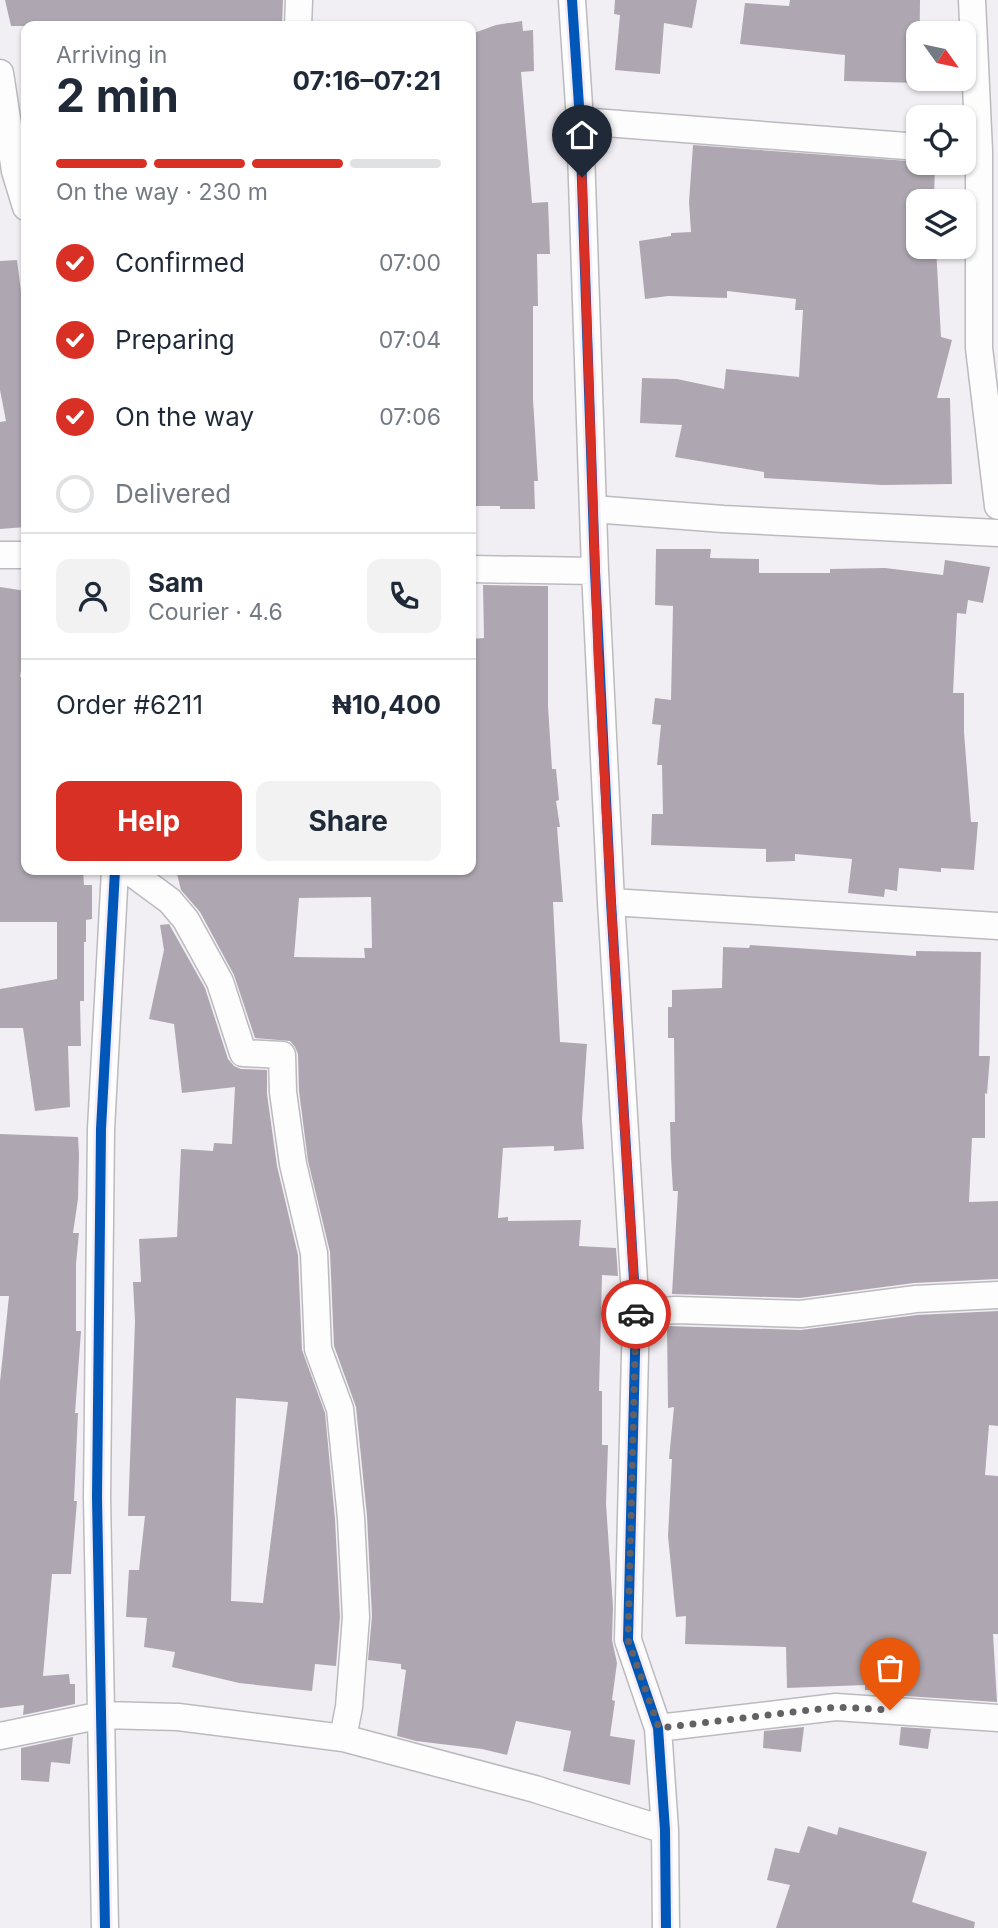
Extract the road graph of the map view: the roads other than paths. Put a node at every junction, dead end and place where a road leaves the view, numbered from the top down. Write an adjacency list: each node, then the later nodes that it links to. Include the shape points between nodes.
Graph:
1 (299, 0): 4 (street)
2 (572, 0): 6 (street)
3 (972, 0): 8 (street)
4 (298, 21)
5 (0, 73): 9 (street)
6 (580, 121): 7 (street); 11 (street)
7 (906, 146)
8 (980, 151): 10 (street, via 979,348)
9 (21, 191)
10 (998, 506)
11 (593, 509): 12 (street); 16 (street)
12 (998, 533)
13 (0, 555): 14 (street)
14 (21, 555)
15 (476, 569): 16 (street)
16 (595, 571): 19 (street)
17 (115, 875): 23 (street, via 101,1129 97,1497)
18 (135, 875): 27 (street, via 186,919 220,982 243,1054 282,1055 293,1164 314,1253 318,1349 340,1409 351,1518 356,1616)
19 (611, 902): 20 (street); 22 (street)
20 (998, 926)
21 (998, 1295): 22 (street, via 916,1299 801,1314)
22 (636, 1313): 25 (street, via 628,1640)
23 (102, 1716): 26 (street); 27 (street, via 178,1717); 29 (street)
24 (998, 1718): 25 (street, via 836,1707)
25 (659, 1728): 28 (street)
26 (0, 1736)
27 (343, 1738): 28 (street, via 536,1788)
28 (665, 1830): 30 (street)
29 (105, 1928)
30 (666, 1928)

